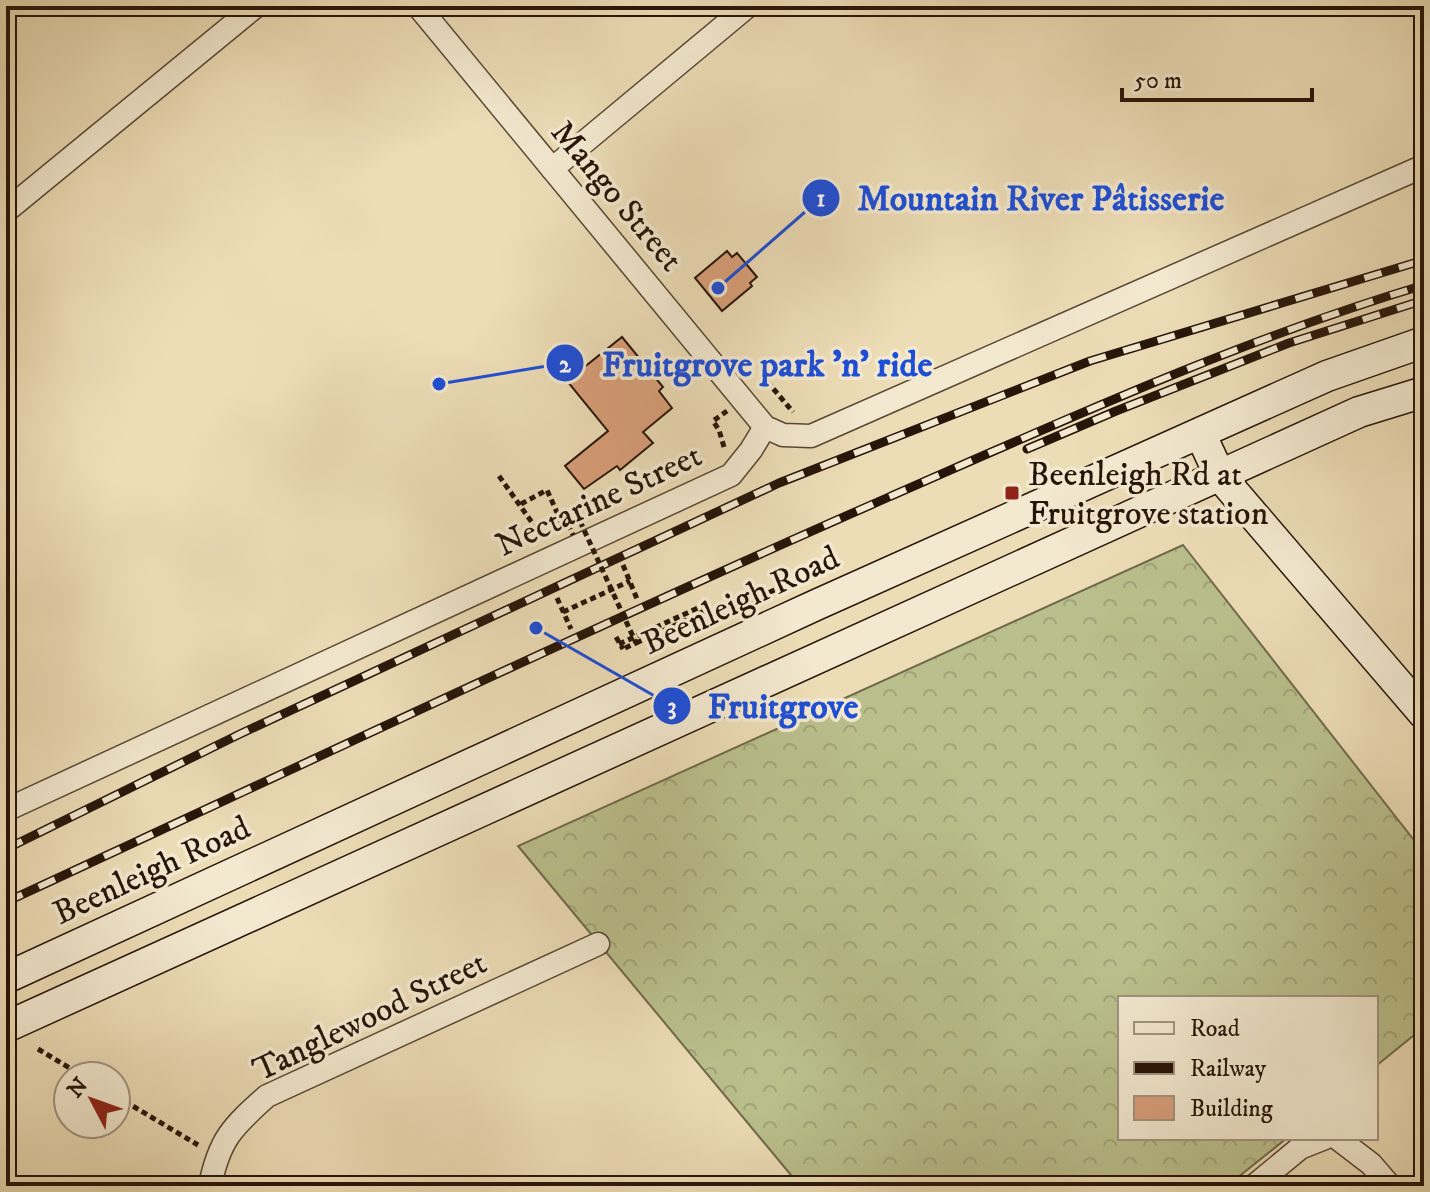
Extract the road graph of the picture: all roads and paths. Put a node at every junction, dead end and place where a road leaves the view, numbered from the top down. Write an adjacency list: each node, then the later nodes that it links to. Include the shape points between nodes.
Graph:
1 (256, 6): 6 (street)
2 (418, 6): 5 (street, Mango Street)
3 (748, 6): 5 (street)
4 (1424, 166): 9 (street, via 811,436 783,435)
5 (552, 169): 9 (street, Mango Street)
6 (6, 211)
7 (1424, 342): 10 (main road, Beenleigh Road, via 1327,376)
8 (1424, 392): 12 (main road, via 1359,412)
9 (765, 427): 28 (street, Nectarine Street, via 731,475)
10 (1200, 433): 12 (main road); 30 (main road, Beenleigh Road)
11 (499, 476): 13 (path)
12 (1220, 476): 27 (main road); 31 (main road)
13 (521, 504): 14 (path, via 547,490); 15 (path)
14 (566, 525): 16 (path, bridge, via 573,535); 20 (path, bridge, via 579,519)
15 (543, 539)
16 (565, 540)
17 (623, 565): 19 (path)
18 (802, 578): 24 (path, via 706,620)
19 (630, 581): 20 (path); 22 (path)
20 (611, 589): 23 (path); 26 (path, bridge)
21 (557, 598): 23 (path)
22 (637, 599)
23 (563, 612): 25 (path)
24 (702, 613): 26 (path); 26 (path, bridge, via 698,608 619,643)
25 (571, 629)
26 (636, 643)
27 (1424, 714)
28 (6, 810)
29 (598, 944): 37 (street, Tanglewood Street, via 267,1096 234,1125)
30 (6, 978)
31 (6, 1027)
32 (38, 1049): 33 (path)
33 (56, 1060)
34 (132, 1106): 37 (path)
35 (1320, 1140): 39 (street, via 1300,1148)
36 (1340, 1140): 40 (street)
37 (216, 1156): 38 (street, Tanglewood Street)
38 (210, 1186)
39 (1254, 1186)
40 (1390, 1186)

